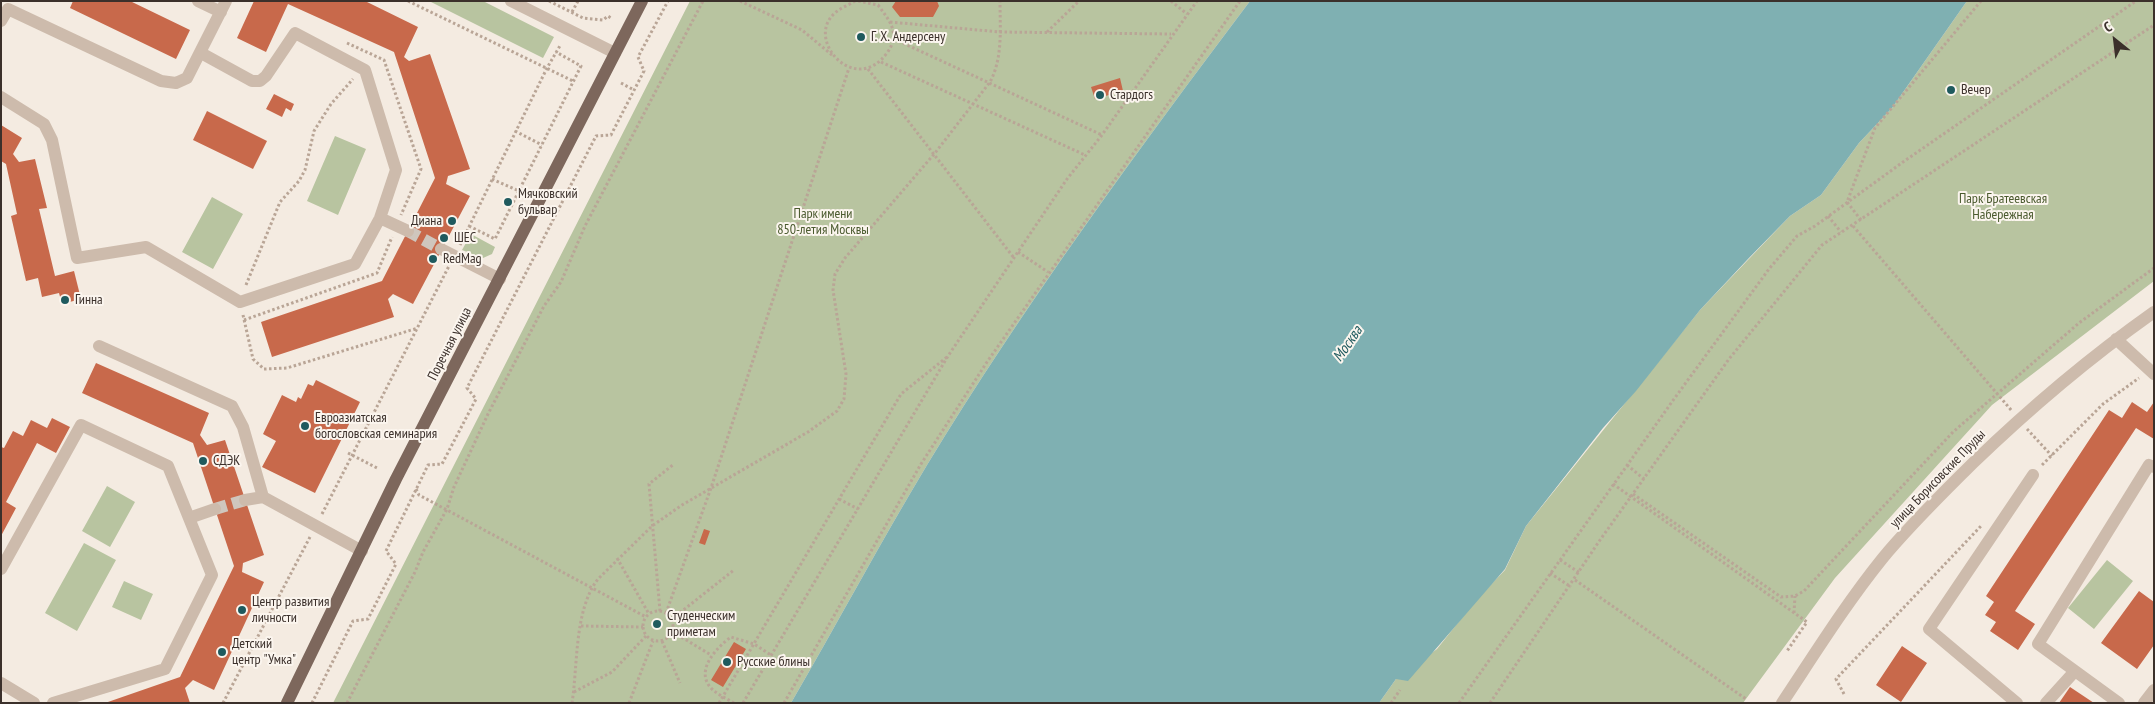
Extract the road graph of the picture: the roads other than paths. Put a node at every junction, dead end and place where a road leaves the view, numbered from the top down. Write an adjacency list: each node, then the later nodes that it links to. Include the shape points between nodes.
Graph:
1 (198, 1): 5 (street)
2 (511, 1): 8 (street)
3 (642, 1): 8 (main road, Поречная улица)
4 (7, 5): 6 (street); 7 (street, via 161,81 176,83 187,78)
5 (224, 7): 7 (street)
6 (1, 21)
7 (201, 53): 10 (street, via 252,81 260,81 295,32 365,70 396,170)
8 (615, 53): 13 (main road, Поречная улица)
9 (1, 97): 10 (street, via 44,124 52,140 77,258 146,247 240,302 355,264)
10 (380, 218): 11 (street)
11 (402, 229)
12 (441, 249): 13 (street)
13 (500, 279): 24 (main road, Поречная улица)
14 (2154, 312): 15 (street, улица Борисовские Пруды)
15 (2116, 339): 17 (street); 29 (street, улица Борисовские Пруды, via 2018,419 1941,494 1882,559)
16 (99, 346): 20 (street, via 232,406 243,427)
17 (2154, 374)
18 (2154, 468): 26 (street, via 2150,465 2038,644)
19 (2033, 475): 30 (street, via 1929,629)
20 (263, 497): 21 (street); 24 (street)
21 (245, 500)
22 (215, 509): 23 (street)
23 (189, 518): 25 (street, via 168,466 81,425); 32 (street, via 212,575 165,669)
24 (362, 551): 33 (main road, Поречная улица)
25 (1, 569)
26 (2075, 671): 34 (street); 35 (street)
27 (1, 683): 31 (street)
28 (2154, 690): 36 (street)
29 (1788, 701)
30 (2015, 702)
31 (34, 703)
32 (53, 703)
33 (287, 703)
34 (2046, 703)
35 (2119, 703)
36 (2144, 703)

